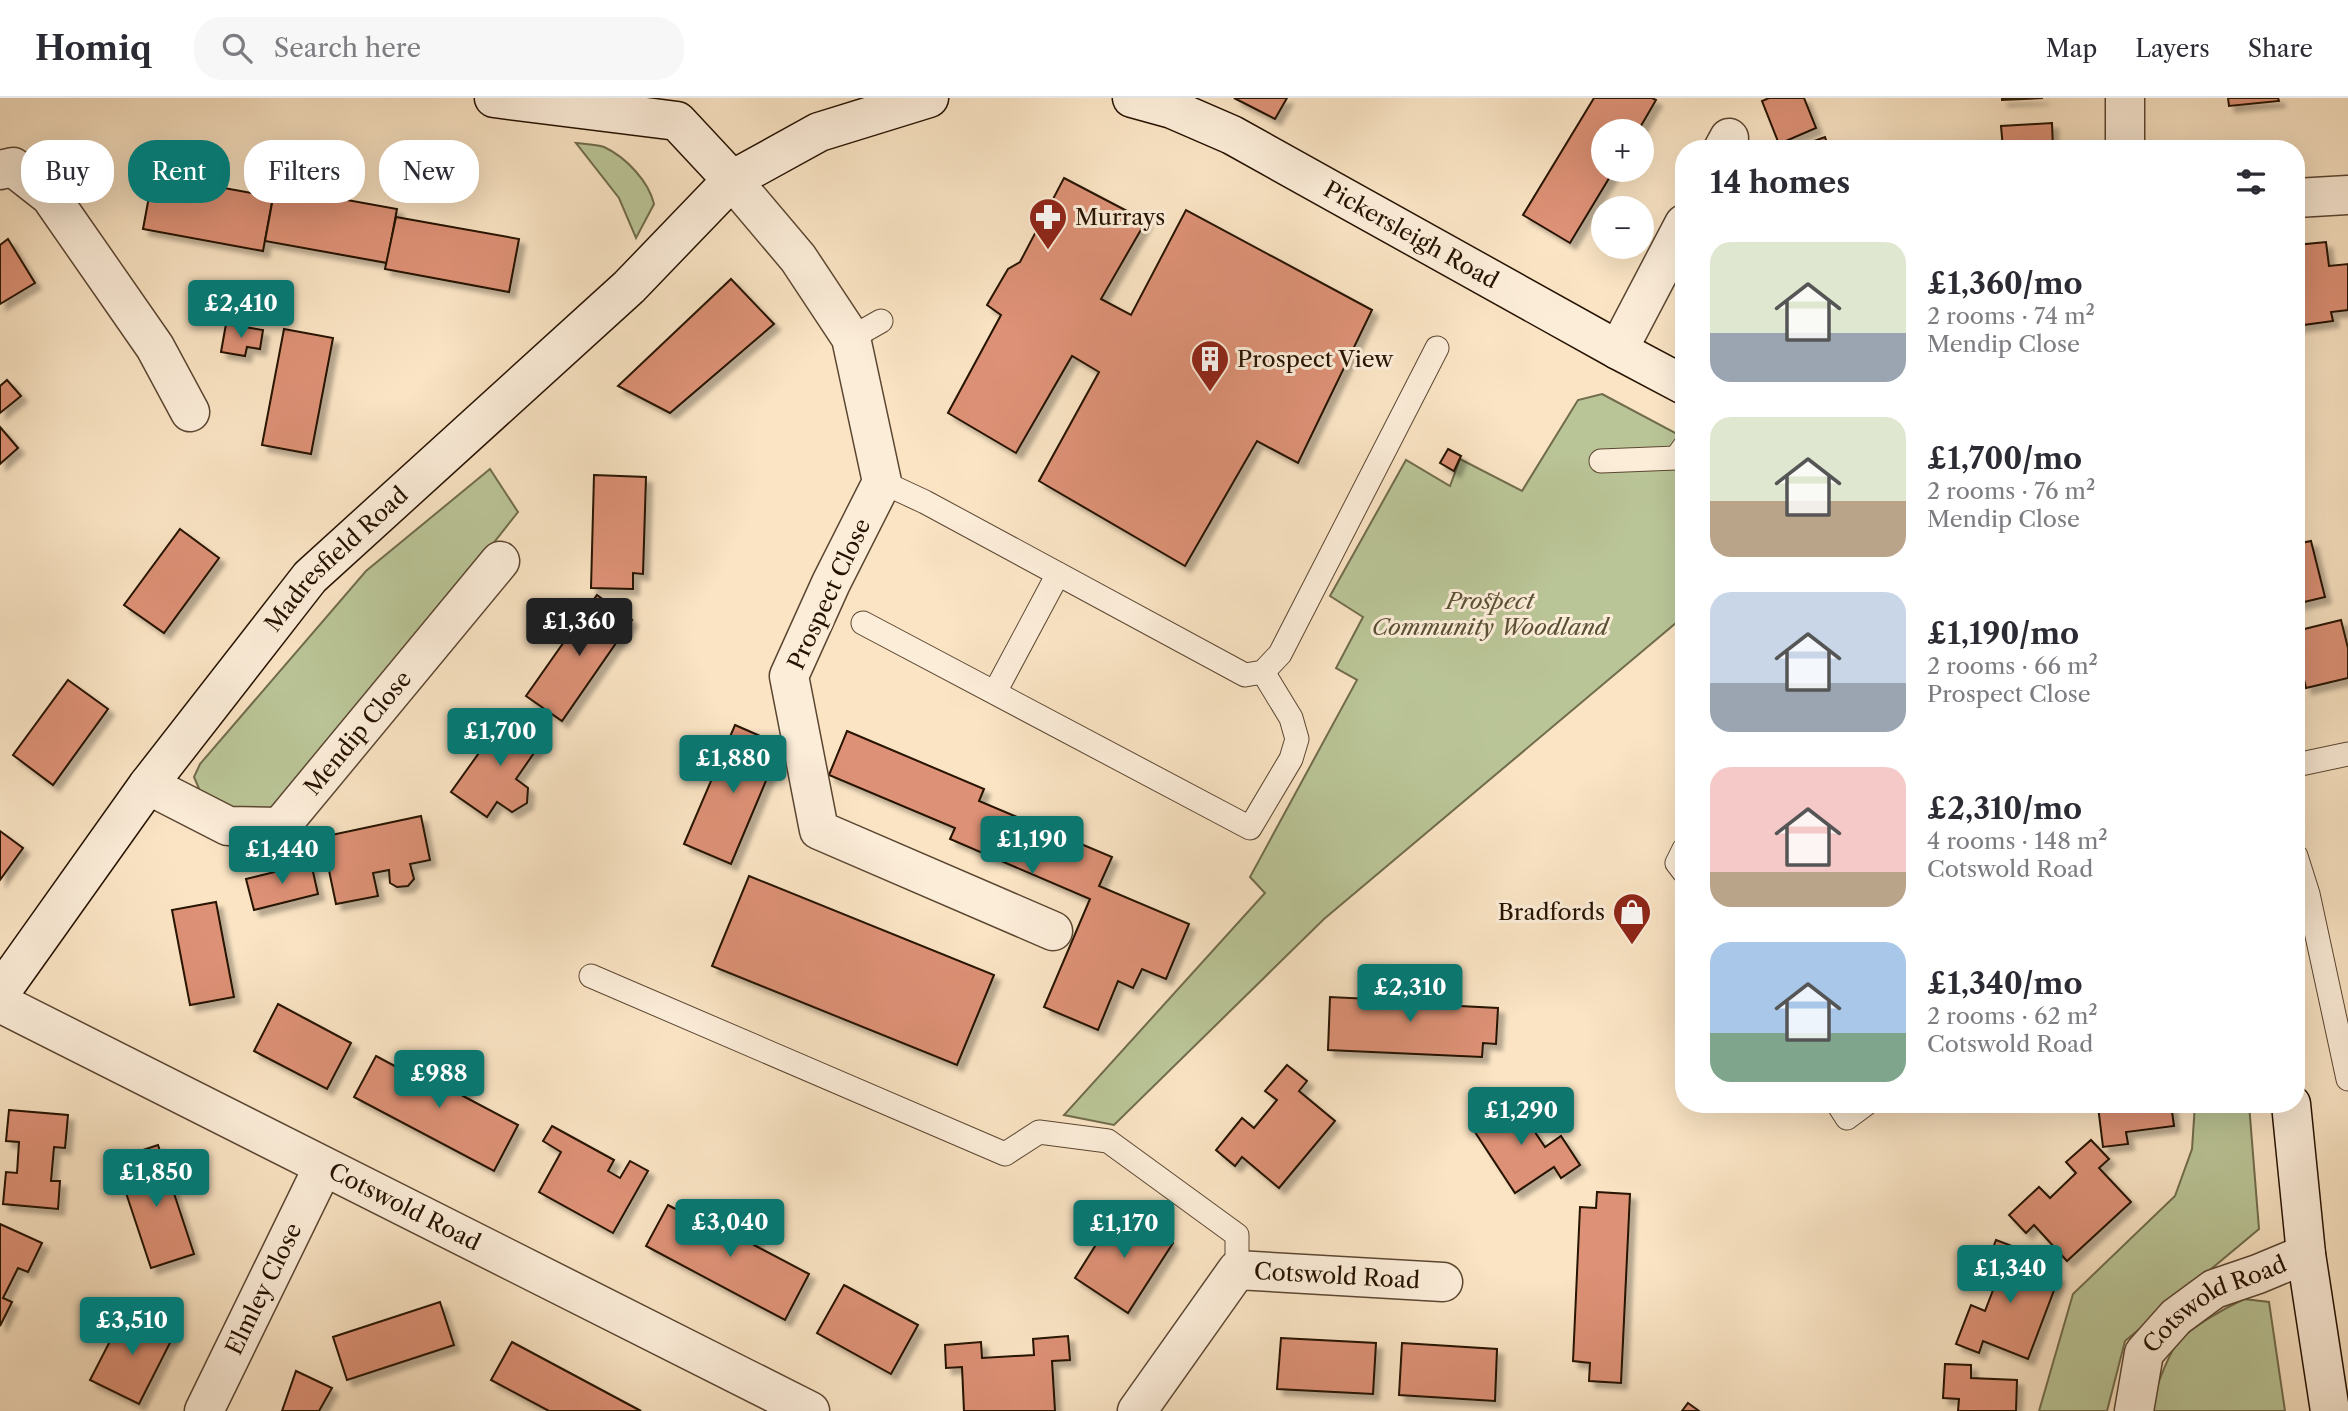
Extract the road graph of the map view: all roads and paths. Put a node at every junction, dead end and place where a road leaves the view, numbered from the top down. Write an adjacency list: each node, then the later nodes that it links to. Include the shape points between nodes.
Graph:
1 (494, 98): 7 (street, via 677,121)
2 (929, 98): 7 (street, via 819,132)
3 (1132, 98): 12 (street, Pickersleigh Road, via 1172,109 1232,135)
4 (2125, 98): 5 (street)
5 (2125, 140)
6 (0, 170): 14 (street, via 13,167 50,196 155,347)
7 (732, 180): 17 (street, via 866,329); 25 (street, Madresfield Road, via 629,287 310,577)
8 (2348, 195): 9 (street)
9 (2305, 197)
10 (1675, 241): 12 (street)
11 (1437, 348): 21 (lane, via 1280,654)
12 (1618, 350): 13 (street, Pickersleigh Road)
13 (1675, 380)
14 (190, 412)
15 (1675, 458): 16 (lane)
16 (1601, 461)
17 (883, 482): 19 (lane); 27 (street, Prospect Close, via 789,676 819,830)
18 (500, 561): 25 (street, Mendip Close, via 280,827 228,826)
19 (1058, 574): 21 (lane, via 1245,675); 22 (lane)
20 (863, 623): 22 (lane)
21 (1264, 672): 22 (lane, via 1291,718 1297,739 1291,760 1250,828)
22 (995, 692)
23 (2348, 754): 24 (lane)
24 (2305, 763)
25 (148, 785): 29 (street, Madresfield Road)
26 (2305, 884): 31 (lane)
27 (1053, 931)
28 (591, 976): 35 (lane, via 1005,1154 1040,1132 1108,1141 1237,1235)
29 (0, 993)
30 (0, 1003): 33 (street, Cotswold Road)
31 (2348, 1079)
32 (2287, 1113): 34 (street)
33 (323, 1167): 37 (street, Elmley Close); 38 (street, Cotswold Road)
34 (2306, 1254): 40 (street, Cotswold Road, via 2214,1289 2176,1317 2144,1353); 41 (street)
35 (1237, 1270): 36 (street, Cotswold Road); 39 (street, Cotswold Road)
36 (1443, 1282)
37 (204, 1411)
38 (810, 1411)
39 (1137, 1411)
40 (2134, 1411)
41 (2330, 1411)

